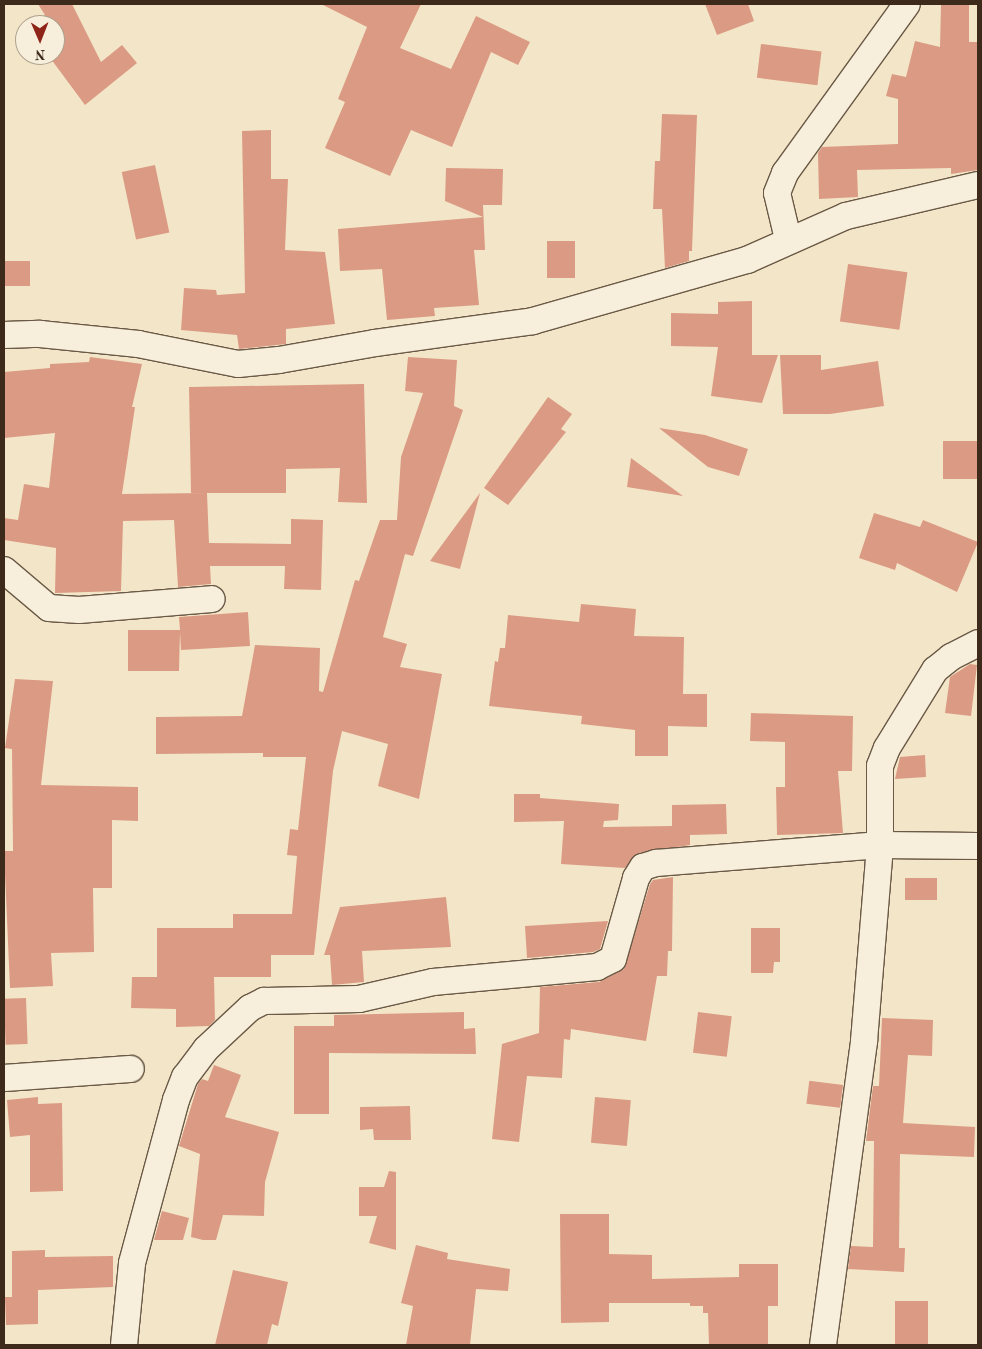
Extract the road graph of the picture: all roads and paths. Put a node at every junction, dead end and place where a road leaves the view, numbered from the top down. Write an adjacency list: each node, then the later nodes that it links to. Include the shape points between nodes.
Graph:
1 (907, 4): 3 (street, via 785,173 777,194)
2 (978, 185): 3 (street, via 846,216)
3 (788, 239): 4 (street, via 747,260 534,321 279,360 238,364 138,344 40,334)
4 (4, 334)
5 (4, 570): 6 (street, via 49,608 79,610)
6 (212, 599)
7 (978, 643): 8 (street, via 951,657 935,670 887,748 880,766 878,785)
8 (880, 845): 9 (street); 12 (street, via 656,863 643,867 636,878 613,959 597,966 433,982 359,999 264,1002 250,1008 206,1049 185,1077 176,1100 132,1263); 13 (street, via 864,1041)
9 (978, 846)
10 (131, 1069): 11 (street)
11 (4, 1078)
12 (124, 1345)
13 (823, 1345)

